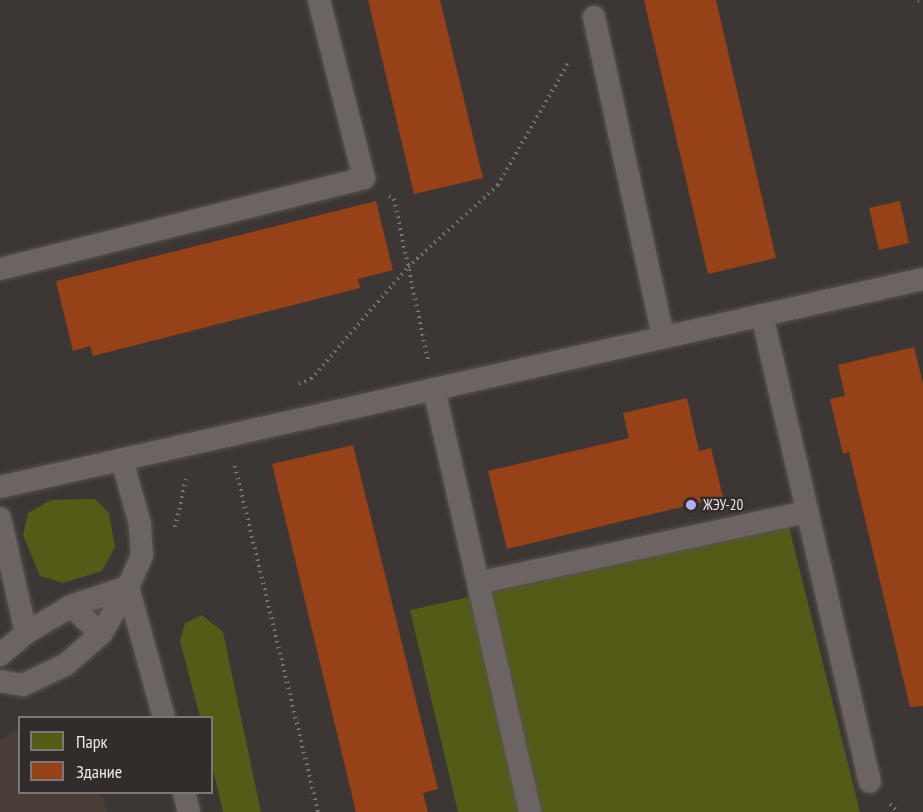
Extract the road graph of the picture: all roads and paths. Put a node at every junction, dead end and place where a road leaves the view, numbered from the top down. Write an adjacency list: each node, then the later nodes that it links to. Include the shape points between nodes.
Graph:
1 (319, 0): 5 (lane)
2 (918, 0): 3 (path)
3 (923, 2)
4 (594, 17): 6 (path, via 498,185); 10 (lane)
5 (364, 178): 6 (path, via 394,199); 7 (lane)
6 (408, 267): 11 (path, via 311,379); 12 (path)
7 (0, 269)
8 (923, 279): 9 (lane)
9 (762, 315): 10 (lane); 17 (lane)
10 (663, 337): 12 (lane)
11 (290, 388)
12 (434, 389): 13 (lane); 20 (lane)
13 (227, 436): 14 (lane); 31 (path)
14 (195, 444): 15 (lane); 19 (path)
15 (122, 460): 16 (lane); 21 (lane, via 140,524 142,555)
16 (0, 487)
17 (807, 512): 20 (lane); 28 (lane)
18 (0, 518): 23 (lane)
19 (173, 536)
20 (478, 583): 32 (lane)
21 (128, 587): 22 (lane); 24 (lane); 27 (lane)
22 (71, 606): 23 (lane); 24 (lane)
23 (26, 633): 25 (lane)
24 (101, 634): 26 (lane, via 65,665 34,680 23,684)
25 (0, 655)
26 (0, 681)
27 (164, 716)
28 (870, 782)
29 (184, 794): 30 (lane)
30 (189, 812)
31 (318, 812)
32 (530, 812)

